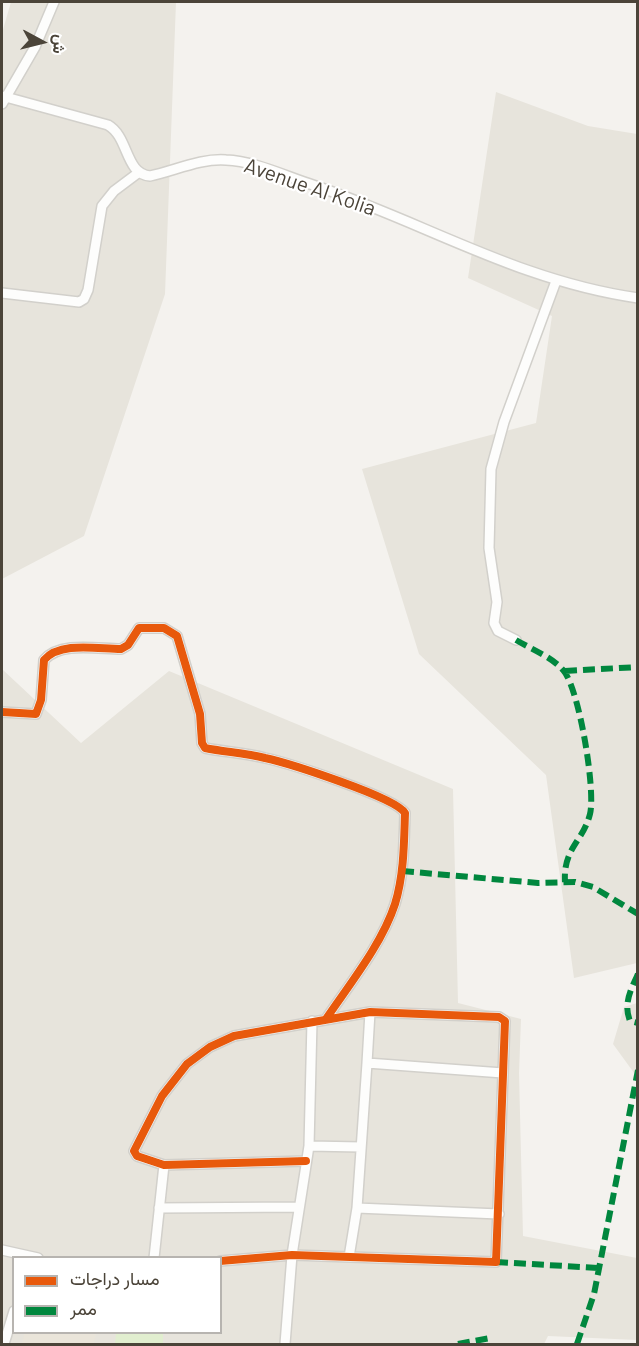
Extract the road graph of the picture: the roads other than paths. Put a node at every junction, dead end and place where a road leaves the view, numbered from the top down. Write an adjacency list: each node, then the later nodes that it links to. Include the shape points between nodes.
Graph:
1 (54, 2): 2 (street, via 35,47)
2 (3, 99): 3 (street, via 108,125 118,134)
3 (138, 173): 4 (street, Avenue Al Kolia, via 150,176 217,160 243,163 361,201 458,246); 5 (street, via 102,206 84,299 79,302)
4 (556, 281): 6 (street, Avenue Al Kolia); 7 (street, via 504,422 491,470 489,548 497,602 495,627)
5 (2, 293)
6 (638, 298)
7 (516, 640)
8 (2, 712): 10 (street, via 36,714 44,660 55,652 121,649 139,628 164,628 177,636 200,714 205,748 281,762 402,808 402,871 394,906 369,955)
9 (370, 1012): 10 (street); 12 (street); 13 (street, via 499,1017 506,1026)
10 (326, 1019): 11 (street)
11 (312, 1021): 14 (street); 17 (street, via 234,1035 187,1064 162,1096 134,1151 137,1156)
12 (367, 1063): 13 (street); 15 (street)
13 (502, 1073): 21 (street)
14 (309, 1146): 15 (street); 16 (street)
15 (361, 1147): 20 (street)
16 (306, 1161): 17 (street); 18 (street)
17 (164, 1166): 19 (street)
18 (299, 1207): 19 (street); 23 (street)
19 (159, 1208): 25 (street)
20 (357, 1208): 21 (street); 26 (street)
21 (499, 1214): 26 (street, via 496,1262)
22 (2, 1250): 24 (street)
23 (292, 1255): 26 (street); 27 (street); 30 (street)
24 (28, 1256)
25 (154, 1256)
26 (349, 1257)
27 (222, 1261)
28 (12, 1318): 29 (street)
29 (4, 1344)
30 (285, 1344)

